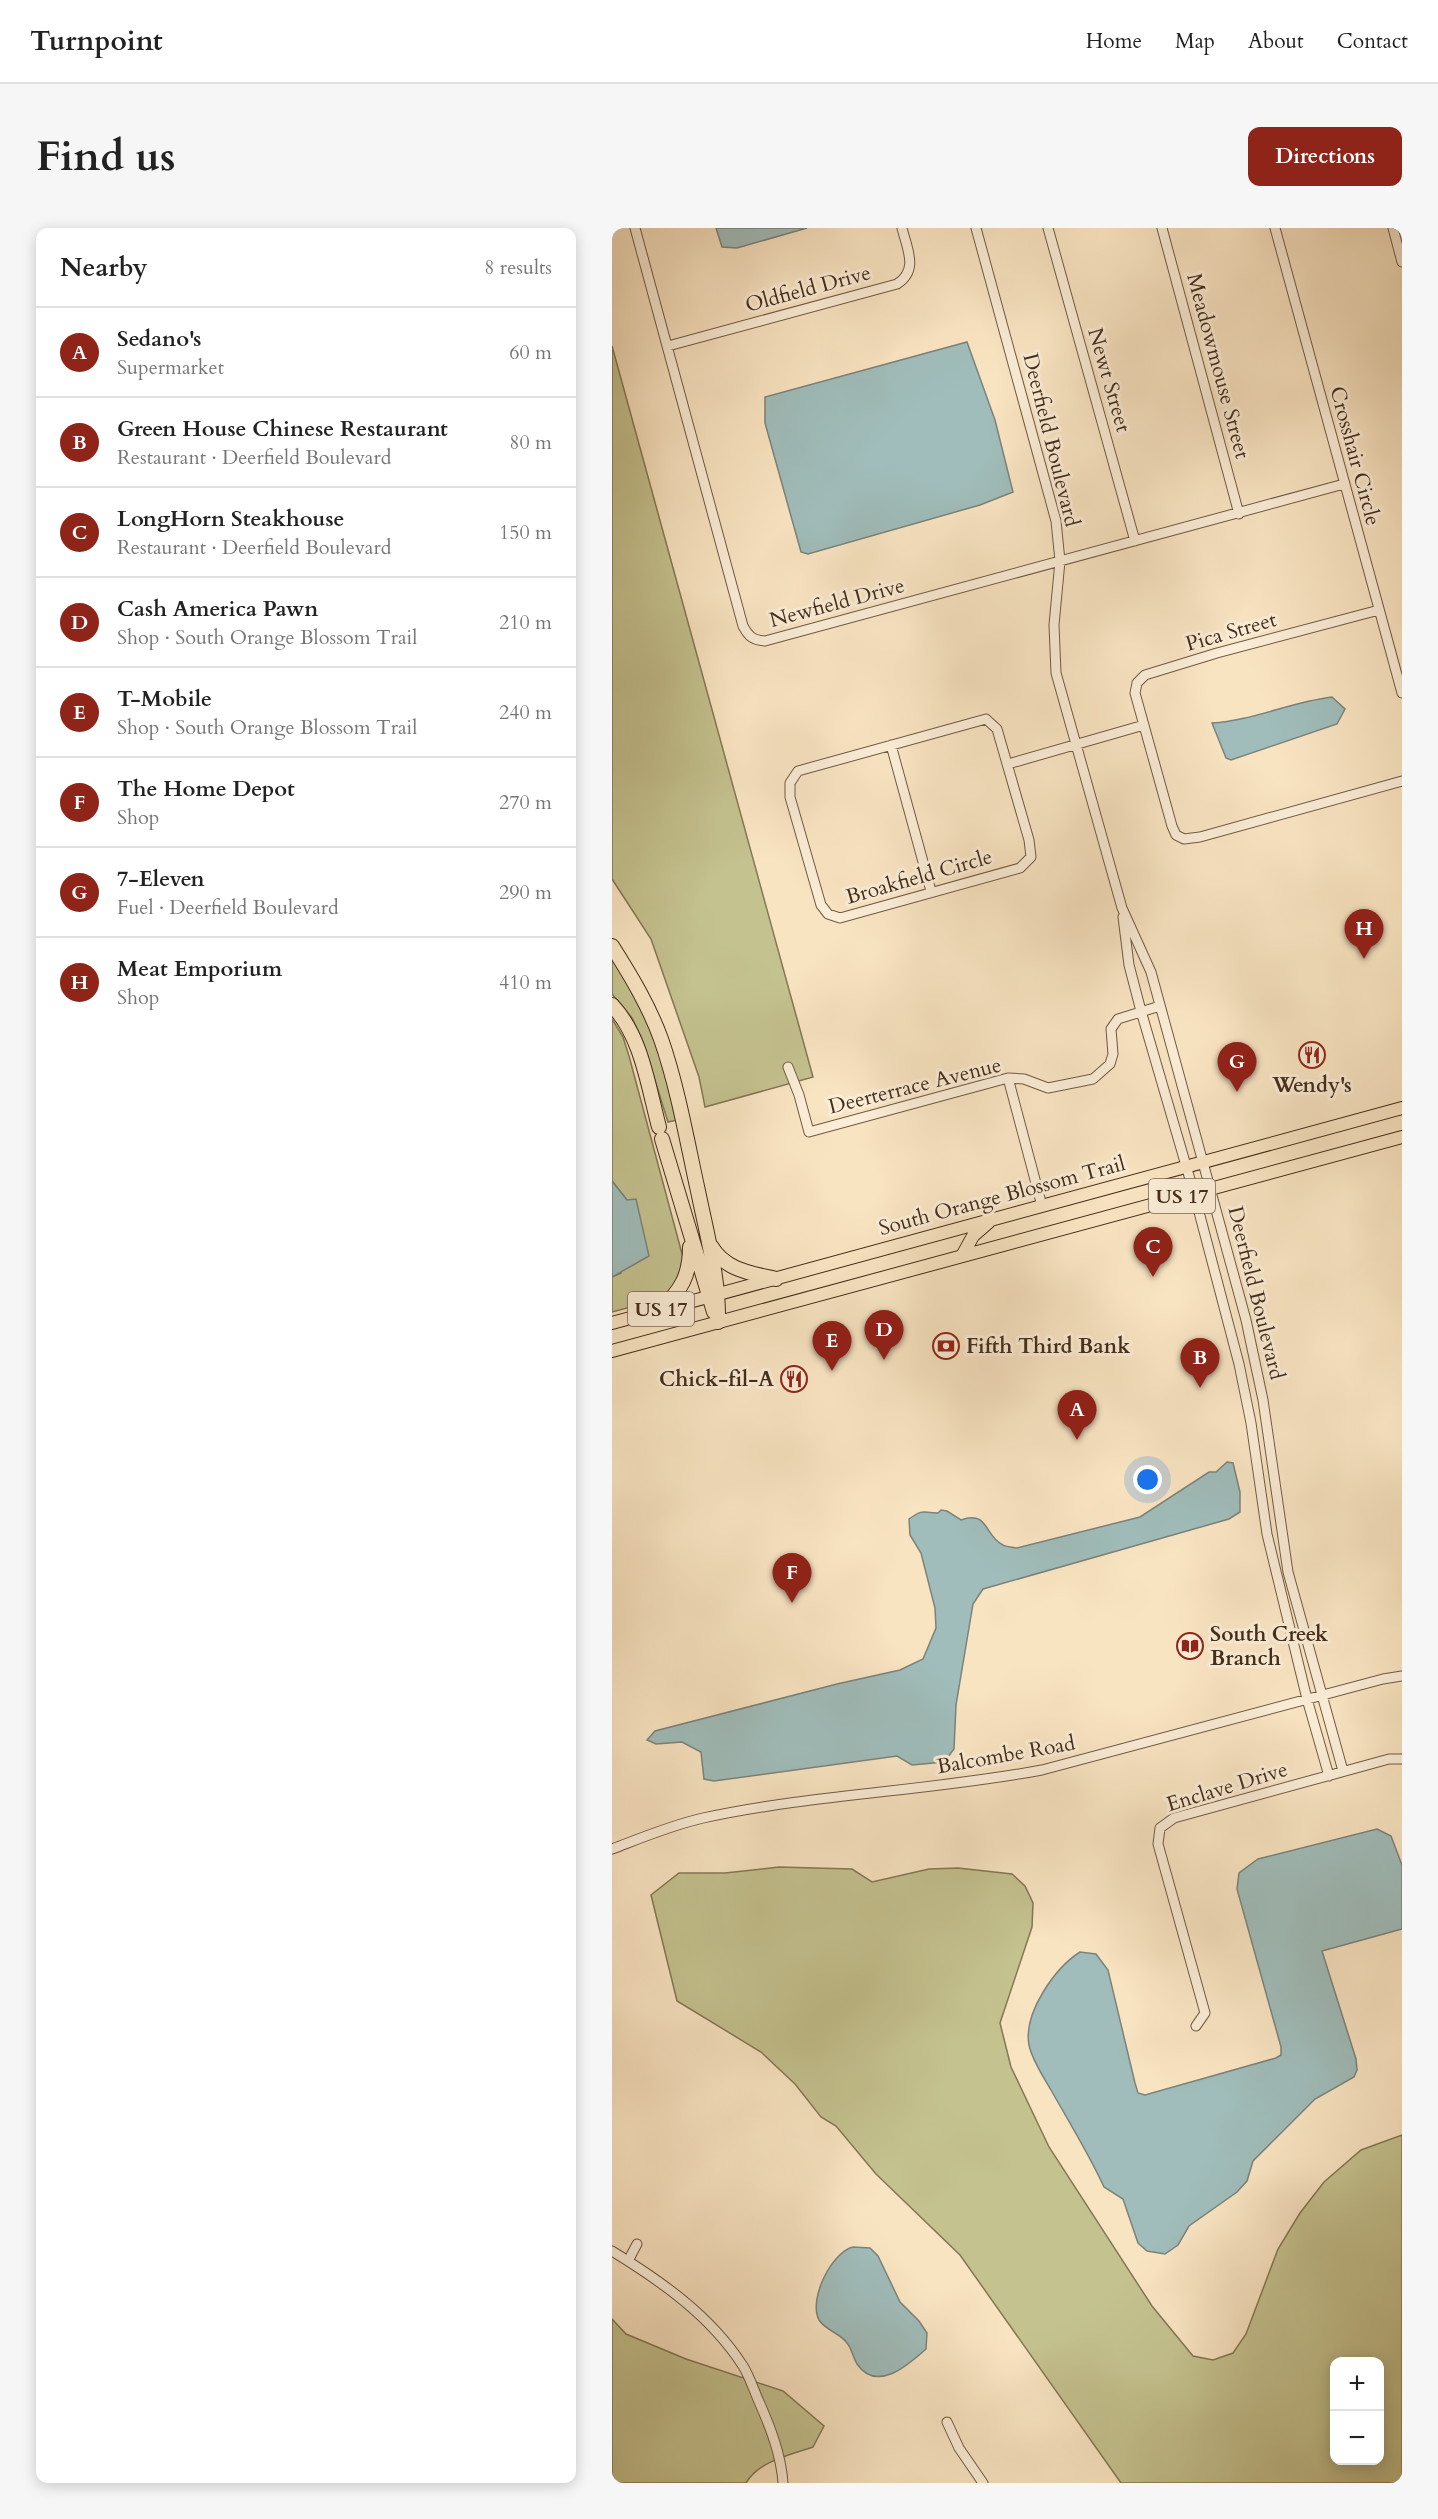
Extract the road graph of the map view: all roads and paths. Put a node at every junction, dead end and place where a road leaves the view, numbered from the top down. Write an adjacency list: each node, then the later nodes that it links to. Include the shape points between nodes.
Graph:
1 (635, 228): 9 (street, Newfield Drive)
2 (902, 228): 9 (street, Oldfield Drive, via 911,261 910,270 897,284)
3 (976, 228): 13 (street, Deerfield Boulevard, via 1056,521)
4 (1048, 228): 12 (street, Newt Street)
5 (1162, 228): 11 (street, Meadowmouse Street)
6 (1275, 228): 10 (street, Crosshair Circle)
7 (1393, 228): 8 (street)
8 (1402, 262)
9 (668, 346): 13 (street, Newfield Drive, via 743,626 755,640 765,641)
10 (1344, 484): 11 (street, Newfield Drive); 14 (street, Crosshair Circle)
11 (1239, 514): 12 (street, Newfield Drive)
12 (1135, 541): 13 (street, Newfield Drive)
13 (1060, 561): 17 (street, Deerfield Boulevard, via 1054,625 1056,673)
14 (1378, 610): 15 (street, Crosshair Circle); 16 (street, Pica Street, via 1145,675 1137,683 1135,693)
15 (1402, 693)
16 (1144, 725): 17 (street); 20 (street, via 1172,826 1176,835 1184,839)
17 (1076, 744): 19 (street); 22 (street, Deerfield Boulevard)
18 (891, 745): 19 (street, Broakfield Circle, via 986,719 997,729); 21 (street); 21 (street, Broakfield Circle, via 798,771 790,783 790,797 821,905 828,914 840,918)
19 (1008, 764): 21 (street, Broakfield Circle, via 1030,857 1020,868)
20 (1402, 781)
21 (931, 891)
22 (1122, 909): 25 (street, Deerfield Boulevard, via 1151,972); 26 (street, Deerfield Boulevard, via 1129,965)
23 (612, 946): 38 (highway, via 633,979 661,1040)
24 (612, 1005): 37 (highway, via 630,1031 639,1054)
25 (1160, 1006): 26 (street, Deerterrace Avenue); 31 (street, Deerfield Boulevard)
26 (1141, 1011): 28 (street, Deerterrace Avenue, via 1118,1019 1111,1029 1110,1064 1093,1079 1048,1088); 32 (street, Deerfield Boulevard)
27 (788, 1067): 28 (street, Deerterrace Avenue, via 809,1132)
28 (1008, 1078): 35 (street)
29 (1402, 1108): 31 (main road, South Orange Blossom Trail / US 17)
30 (1402, 1137): 33 (main road, US 17)
31 (1203, 1162): 32 (main road, South Orange Blossom Trail / US 17); 33 (street, Deerfield Boulevard)
32 (1185, 1167): 34 (street, Deerfield Boulevard); 35 (main road, South Orange Blossom Trail / US 17)
33 (1211, 1189): 34 (main road, US 17); 46 (street, Deerfield Boulevard)
34 (1194, 1193): 39 (main road, US 17); 47 (street, Deerfield Boulevard)
35 (1042, 1206): 36 (main road, South Orange Blossom Trail / US 17)
36 (992, 1219): 39 (main road, via 973,1236); 40 (main road, South Orange Blossom Trail / US 17)
37 (690, 1236): 41 (highway); 42 (highway, via 690,1262 684,1284)
38 (709, 1243): 40 (highway, via 717,1256 735,1268); 41 (highway)
39 (962, 1256): 43 (main road, US 17)
40 (776, 1279): 41 (main road, South Orange Blossom Trail / US 17)
41 (714, 1295): 42 (main road, South Orange Blossom Trail / US 17); 43 (highway)
42 (659, 1310): 44 (main road, South Orange Blossom Trail / US 17)
43 (718, 1322): 45 (main road, US 17)
44 (612, 1323)
45 (612, 1351)
46 (1257, 1359): 47 (street); 49 (street, Deerfield Boulevard, via 1288,1572)
47 (1239, 1364): 50 (street, Deerfield Boulevard, via 1267,1534)
48 (1402, 1676): 49 (street, Balcombe Road)
49 (1322, 1695): 50 (street, Balcombe Road); 52 (street, Deerfield Boulevard)
50 (1307, 1699): 53 (street, Deerfield Boulevard); 54 (street, Balcombe Road, via 1042,1770 747,1810 700,1819)
51 (1402, 1759): 52 (street, Enclave Drive)
52 (1343, 1771): 53 (street, Enclave Drive)
53 (1329, 1776): 55 (street, Enclave Drive, via 1174,1818 1160,1828 1158,1844 1205,2013)
54 (612, 1849)
55 (1196, 2026)
56 (638, 2244): 58 (street)
57 (612, 2251): 58 (street)
58 (628, 2260): 60 (street, via 680,2296 711,2325 743,2366 770,2426)
59 (947, 2422): 61 (street)
60 (783, 2483)
61 (983, 2483)

